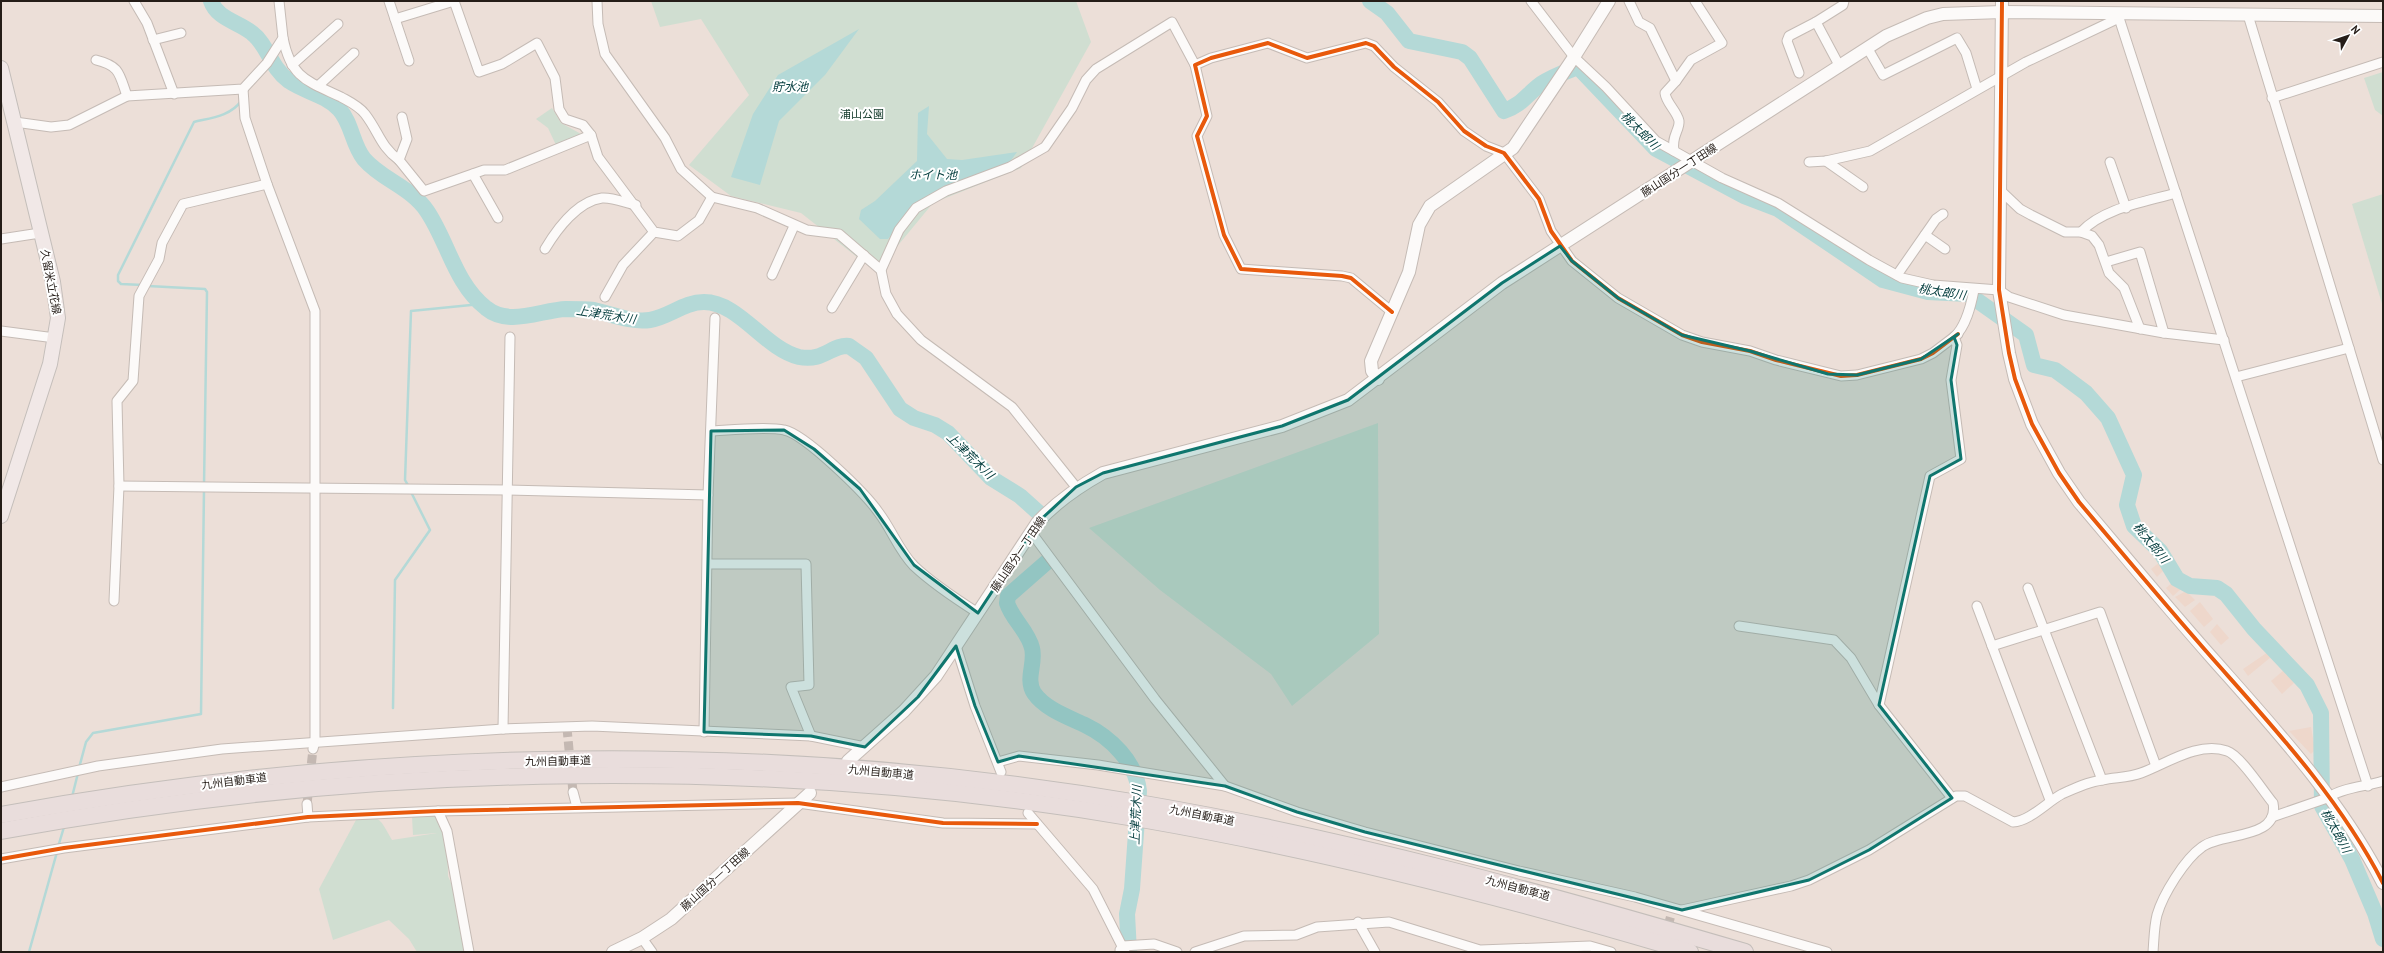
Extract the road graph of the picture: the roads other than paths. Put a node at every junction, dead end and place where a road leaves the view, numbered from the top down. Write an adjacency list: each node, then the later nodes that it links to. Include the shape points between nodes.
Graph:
1 (135, 1): 20 (street)
2 (279, 1): 19 (street)
3 (389, 1): 15 (street)
4 (454, 1): 15 (street); 42 (street, via 479,72 502,64 537,43 555,78 559,109 565,119 583,125)
5 (597, 1): 55 (street, via 598,24 606,54 665,138 681,169)
6 (1531, 1): 23 (street)
7 (1609, 1): 23 (main road)
8 (1629, 1): 33 (street, via 1639,22 1650,28)
9 (1695, 1): 33 (street, via 1722,43 1692,60)
10 (1844, 1): 16 (street, via 1843,5)
11 (2002, 6): 12 (main road, 藤山国分一丁田線); 21 (main road, 藤山国分一丁田線, via 1927,18 1886,36); 32 (main road)
12 (2119, 15): 13 (main road, 藤山国分一丁田線); 32 (street); 54 (street)
13 (2248, 15): 14 (main road, 藤山国分一丁田線); 39 (street)
14 (2383, 16)
15 (395, 19): 25 (street)
16 (1816, 22): 29 (street); 31 (street, via 1789,36 1787,41)
17 (338, 24): 27 (street)
18 (181, 33): 20 (street)
19 (283, 38): 27 (street, via 286,57); 35 (street, via 267,63)
20 (153, 40): 37 (street)
21 (1868, 49): 29 (main road, 藤山国分一丁田線); 36 (street, via 1883,75 1957,38 1966,53)
22 (354, 53): 34 (street)
23 (1574, 57): 43 (street, via 1606,87 1655,141); 44 (main road, via 1526,131 1513,148)
24 (96, 60): 38 (street, via 118,69)
25 (409, 61)
26 (2383, 62): 39 (street)
27 (292, 65): 34 (street, via 303,80)
28 (1195, 65): 44 (street, via 1211,58 1268,43 1307,58 1366,43 1374,46 1394,67 1438,102 1464,131 1486,146); 71 (street, via 1172,22 1096,69 1086,80 1072,108 1045,148 1010,167 946,191 916,208 899,230); 78 (street, via 1207,116 1197,136 1224,235 1241,269 1352,278)
29 (1840, 67): 47 (main road, 藤山国分一丁田線)
30 (1, 68): 41 (main road, 久留米立花線)
31 (1799, 73)
32 (2002, 76): 36 (street); 53 (main road)
33 (1676, 81): 43 (street, via 1666,93 1679,119 1674,136)
34 (318, 86): 45 (street, via 354,104 365,114 387,151)
35 (243, 89): 37 (street); 51 (street, via 245,118)
36 (1977, 89): 46 (street, via 1870,151)
37 (174, 94): 38 (street)
38 (127, 96): 41 (street, via 69,125 51,127)
39 (2272, 98): 87 (street)
40 (402, 117): 45 (street, via 407,139)
41 (15, 122): 63 (main road, 久留米立花線)
42 (591, 135): 50 (street, via 505,170 484,170); 56 (street, via 598,157)
43 (1674, 151): 47 (street)
44 (1504, 154): 66 (street, via 1539,199 1546,221); 78 (main road, via 1430,206 1419,225 1409,272)
45 (399, 160): 50 (street, via 424,191)
46 (1826, 161): 48 (street); 52 (street)
47 (1693, 162): 66 (main road, 藤山国分一丁田線); 73 (street, via 1778,203)
48 (1809, 162)
49 (2110, 162): 57 (street)
50 (473, 174): 59 (street)
51 (267, 184): 92 (street, via 184,204 162,243 159,260 140,296 133,381 117,402); 94 (street, via 315,311)
52 (1863, 187)
53 (2000, 191): 62 (street, via 2031,215 2066,232); 75 (main road)
54 (2176, 192): 57 (street); 86 (street)
55 (712, 197): 60 (street, via 752,206); 61 (street, via 699,220 678,236)
56 (636, 205): 61 (street); 67 (street, via 604,198 588,202 557,232)
57 (2126, 208): 62 (street, via 2090,222)
58 (1943, 214): 64 (street, via 1936,219)
59 (498, 218)
60 (794, 226): 69 (street, via 839,234); 72 (street)
61 (654, 232): 76 (street, via 623,265)
62 (2080, 232): 70 (street, via 2092,236)
63 (40, 233): 65 (street); 85 (main road, 久留米立花線, via 58,318)
64 (1925, 235): 68 (street); 73 (street)
65 (1, 239)
66 (1560, 246): 83 (street, via 1572,261 1618,298 1682,335 1702,342 1750,350 1828,374 1857,375 1921,359); 89 (main road, 藤山国分一丁田線, via 1502,283)
67 (545, 249)
68 (1945, 249)
69 (864, 255): 71 (street); 77 (street)
70 (2106, 262): 80 (street, via 2110,273 2124,288); 82 (street, via 2140,252)
71 (881, 270): 93 (street, via 886,294 897,314 921,340 1012,407)
72 (772, 275)
73 (1897, 275): 74 (street, via 1933,286)
74 (1974, 290): 75 (street); 83 (street)
75 (1999, 290): 80 (street, via 2009,297 2064,315); 125 (main road, via 2015,379 2032,424 2059,473 2079,502 2132,566 2274,727)
76 (605, 297)
77 (832, 308)
78 (1392, 312): 89 (main road, via 1371,361 1372,371)
79 (715, 318): 90 (street)
80 (2140, 329): 82 (street)
81 (1, 331): 85 (street)
82 (2164, 333): 86 (street)
83 (1958, 334): 108 (street, via 1954,337 1957,345 1951,380 1961,459 1930,476)
84 (510, 337): 95 (street)
85 (55, 338): 97 (main road, 久留米立花線, via 50,364)
86 (2224, 340): 88 (street)
87 (2349, 348): 88 (street); 91 (street)
88 (2236, 377): 121 (street)
89 (1378, 379): 93 (main road, 藤山国分一丁田線, via 1348,400 1322,412 1282,426 1103,473)
90 (711, 431): 96 (street); 103 (street, via 784,430 814,449 860,489 914,565 948,594)
91 (2383, 460)
92 (118, 486): 94 (street); 101 (street)
93 (1076, 487): 98 (main road, 藤山国分一丁田線, via 1049,509)
94 (316, 488): 95 (street); 112 (street)
95 (508, 490): 96 (street); 109 (street)
96 (708, 495): 99 (street)
97 (1, 516)
98 (1031, 532): 103 (main road, 藤山国分一丁田線); 120 (street, via 1155,699)
99 (708, 564): 110 (street); 111 (street, via 806,564 809,685 791,687)
100 (2028, 588): 105 (street)
101 (114, 600)
102 (1977, 606): 107 (street)
103 (978, 613): 106 (main road, 藤山国分一丁田線)
104 (1739, 626): 108 (street, via 1834,640 1851,658)
105 (2044, 630): 107 (street); 116 (street, via 2100,612); 118 (street)
106 (956, 646): 113 (main road, 藤山国分一丁田線, via 918,697); 115 (street, via 975,706)
107 (1992, 646): 127 (street)
108 (1879, 705): 126 (street)
109 (503, 729): 110 (street, via 592,726); 112 (street)
110 (704, 732): 111 (street)
111 (811, 736): 113 (street)
112 (314, 745): 122 (street, via 222,749 98,766)
113 (865, 746): 114 (main road, 藤山国分一丁田線)
114 (848, 761)
115 (998, 762): 117 (street); 120 (street, via 1019,756 1098,765)
116 (2156, 766): 118 (street, via 2140,774); 135 (street, via 2201,750 2228,751 2236,757 2272,803)
117 (1001, 772)
118 (2102, 780): 127 (street, via 2075,788)
119 (2383, 781): 121 (street)
120 (1225, 786): 140 (street, via 1297,812 1366,832)
121 (2368, 786): 125 (street, via 2334,793)
122 (1, 787)
123 (573, 792): 130 (street)
124 (810, 793): 128 (main road, 藤山国分一丁田線)
125 (2330, 797): 135 (street); 139 (main road, via 2359,840)
126 (1952, 798): 127 (street, via 1965,796 2013,822 2019,821); 140 (street, via 1869,850 1809,880)
127 (2050, 800)
128 (798, 803): 130 (street); 136 (street, via 943,823); 142 (main road, 藤山国分一丁田線, via 671,919)
129 (307, 804): 134 (street)
130 (577, 807): 131 (street)
131 (438, 811): 134 (street); 144 (street, via 447,831)
132 (1028, 813): 136 (street)
133 (1, 815): 152 (highway, 九州自動車道, via 118,796 260,778 501,761 674,761 780,764 862,770 970,780 1081,795 1262,826 1378,851 1591,907)
134 (308, 817): 138 (street, via 64,848)
135 (2272, 817): 154 (street, via 2256,832 2216,840 2191,856 2157,914)
136 (1037, 824): 143 (street, via 1093,889)
137 (1, 831): 151 (highway, 九州自動車道, via 65,819 279,791 408,782 502,777 690,777 860,785 1087,811 1251,840 1441,884)
138 (1, 859)
139 (2383, 883)
140 (1676, 911): 153 (street)
141 (1358, 922): 148 (street, via 1317,927 1296,935 1244,936); 149 (street); 150 (street, via 1389,922 1480,950 1590,946)
142 (642, 938): 145 (main road, 藤山国分一丁田線); 146 (street)
143 (1122, 950): 147 (street, via 1154,944)
144 (469, 952)
145 (613, 952)
146 (652, 952)
147 (1177, 952)
148 (1195, 952)
149 (1375, 952)
150 (1611, 952)
151 (1690, 952)
152 (1745, 952)
153 (1827, 952)
154 (2153, 952)

